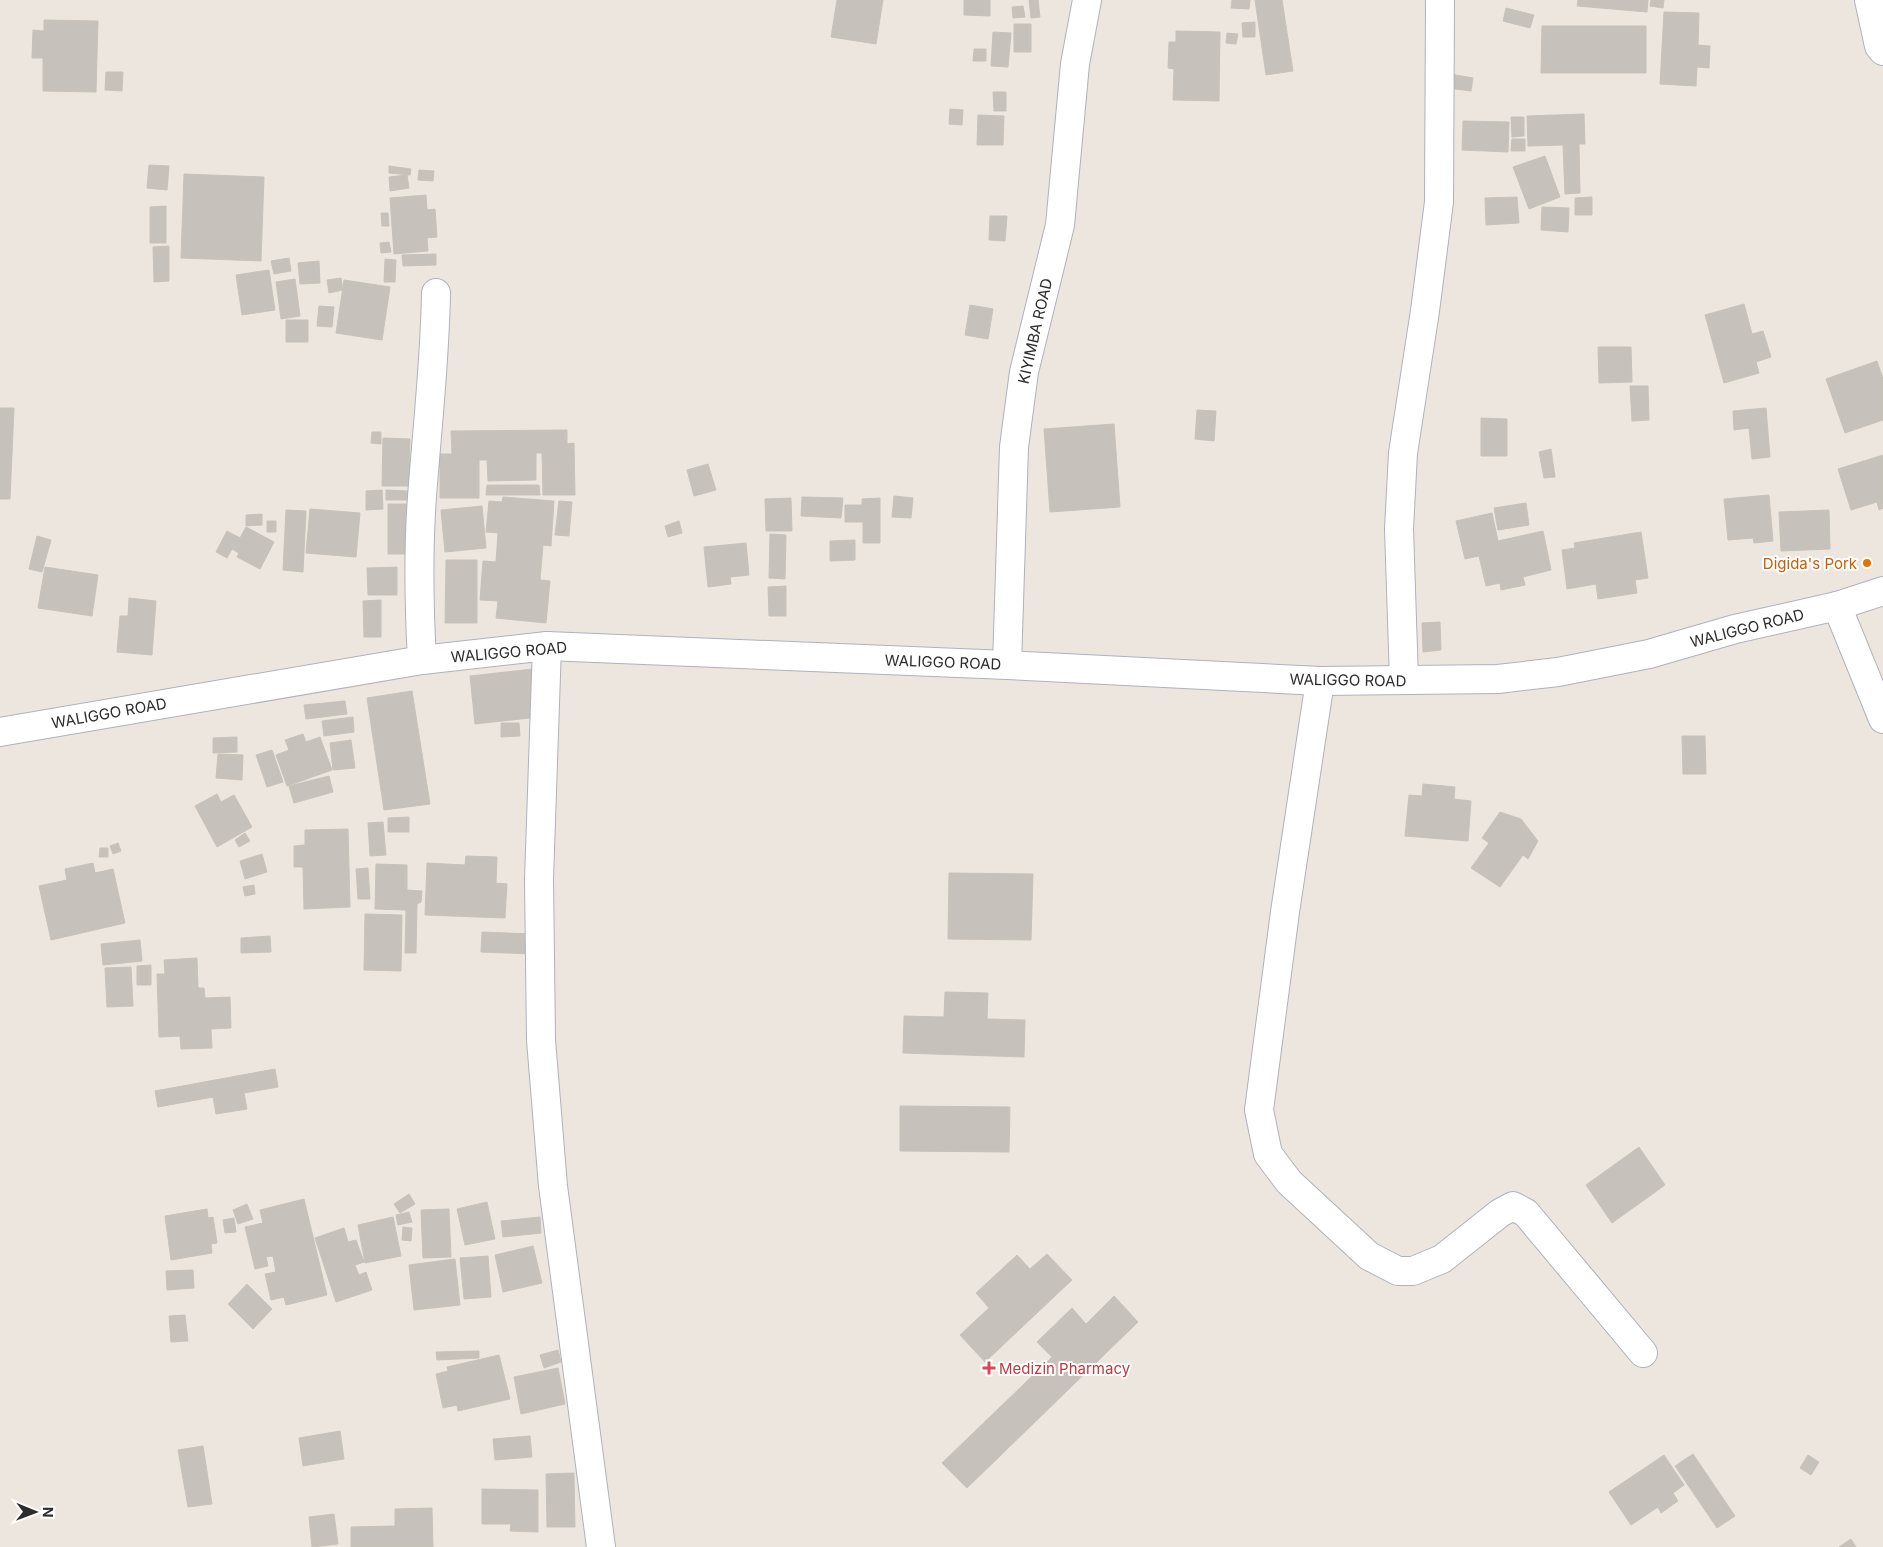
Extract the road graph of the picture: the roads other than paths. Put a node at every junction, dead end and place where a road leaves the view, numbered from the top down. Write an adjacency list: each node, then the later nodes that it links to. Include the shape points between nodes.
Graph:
1 (1087, 0): 10 (street, KIYIMBA ROAD, via 1075,64 1060,225 1024,372 1014,447)
2 (1440, 0): 11 (street, via 1439,202 1403,453 1399,529)
3 (1870, 0): 4 (street, via 1879,46)
4 (1883, 51)
5 (436, 292): 9 (street, via 422,508 419,593)
6 (1883, 590): 7 (street, WALIGGO ROAD)
7 (1837, 606): 11 (street, WALIGGO ROAD, via 1736,629 1650,654 1558,672 1498,679); 13 (street)
8 (547, 646): 9 (street, WALIGGO ROAD); 10 (street, WALIGGO ROAD); 16 (street, via 539,879 540,1040 553,1186)
9 (422, 660): 14 (street, WALIGGO ROAD)
10 (1007, 665): 12 (street, WALIGGO ROAD)
11 (1404, 680): 12 (street, WALIGGO ROAD)
12 (1320, 681): 15 (street, via 1259,1110 1268,1154 1289,1182 1369,1256 1398,1271 1413,1271 1442,1259 1513,1206 1526,1213)
13 (1883, 719)
14 (0, 732)
15 (1643, 1353)
16 (601, 1547)

